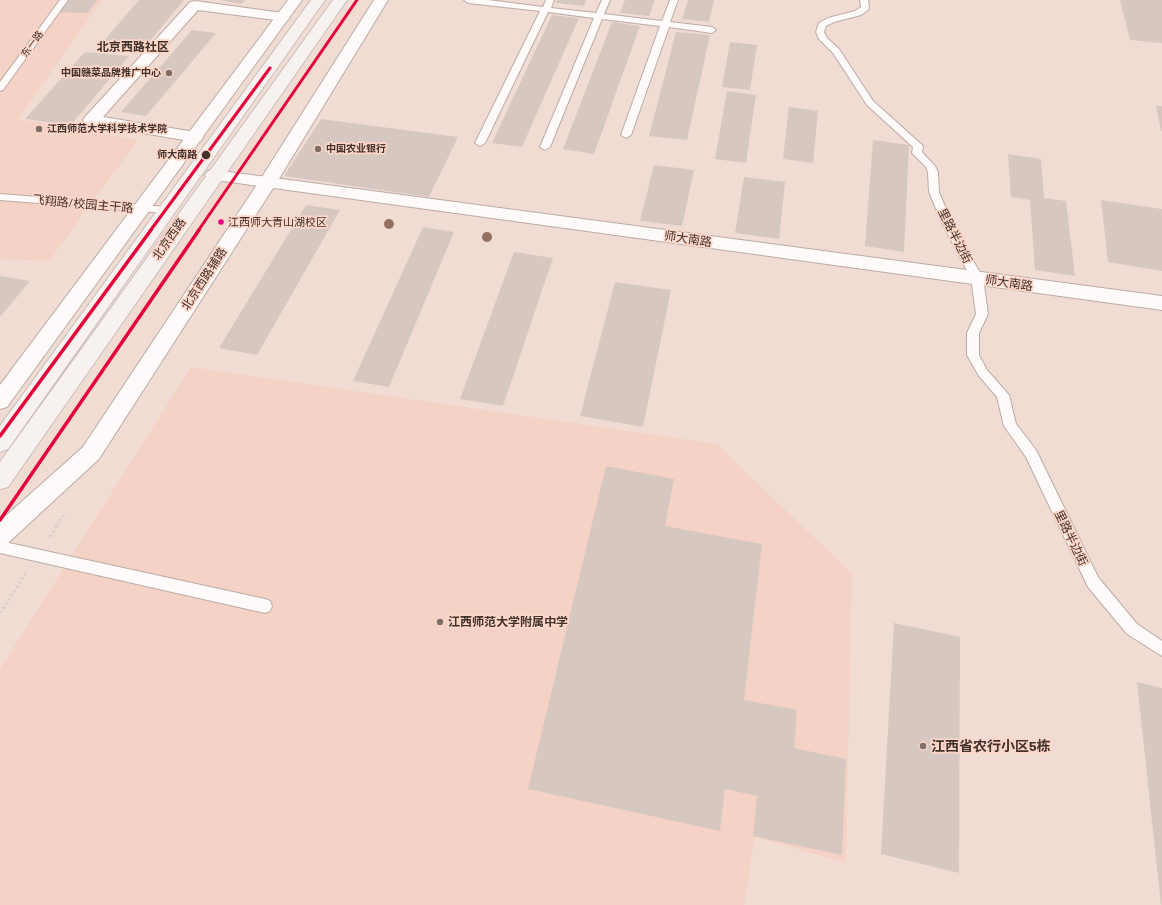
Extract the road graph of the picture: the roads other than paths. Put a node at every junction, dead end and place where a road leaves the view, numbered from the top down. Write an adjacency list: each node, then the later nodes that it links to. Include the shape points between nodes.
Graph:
1 (64, 0): 16 (lane, 东一路)
2 (295, 0): 13 (main road)
3 (318, 0): 25 (main road, 北京西路)
4 (340, 0): 21 (main road, 北京西路)
5 (381, 0): 22 (main road, 北京西路辅路)
6 (468, 0): 11 (lane)
7 (550, 0): 11 (lane)
8 (606, 0): 12 (lane)
9 (674, 0): 14 (lane)
10 (864, 0): 26 (lane, 里路半边街, via 865,8 858,13 831,20 822,25 820,32 823,39 836,51 870,103 918,146 917,153 933,172 934,192 947,223)
11 (545, 10): 12 (lane); 19 (lane)
12 (599, 16): 14 (lane); 20 (lane)
13 (283, 17): 18 (main road); 18 (main road, via 195,5 91,120)
14 (665, 24): 15 (lane); 17 (lane)
15 (712, 30)
16 (0, 88)
17 (626, 135)
18 (195, 137): 24 (main road)
19 (480, 143)
20 (545, 147)
21 (214, 175): 22 (main road, 师大南路); 30 (main road, 北京西路)
22 (268, 182): 26 (main road, 师大南路); 31 (main road, 北京西路辅路, via 91,452)
23 (0, 197): 24 (lane, 飞翔路/校园主干路)
24 (141, 209): 25 (lane, 飞翔路/校园主干路); 28 (main road)
25 (167, 210): 29 (main road, 北京西路)
26 (976, 278): 27 (main road, 师大南路); 34 (lane, 里路半边街, via 982,314 973,333 973,355 983,374 1003,396 1010,426 1031,454 1093,582 1132,629)
27 (1162, 303)
28 (0, 401)
29 (0, 442)
30 (0, 480)
31 (0, 536)
32 (0, 547): 33 (lane)
33 (265, 606)
34 (1162, 649)

